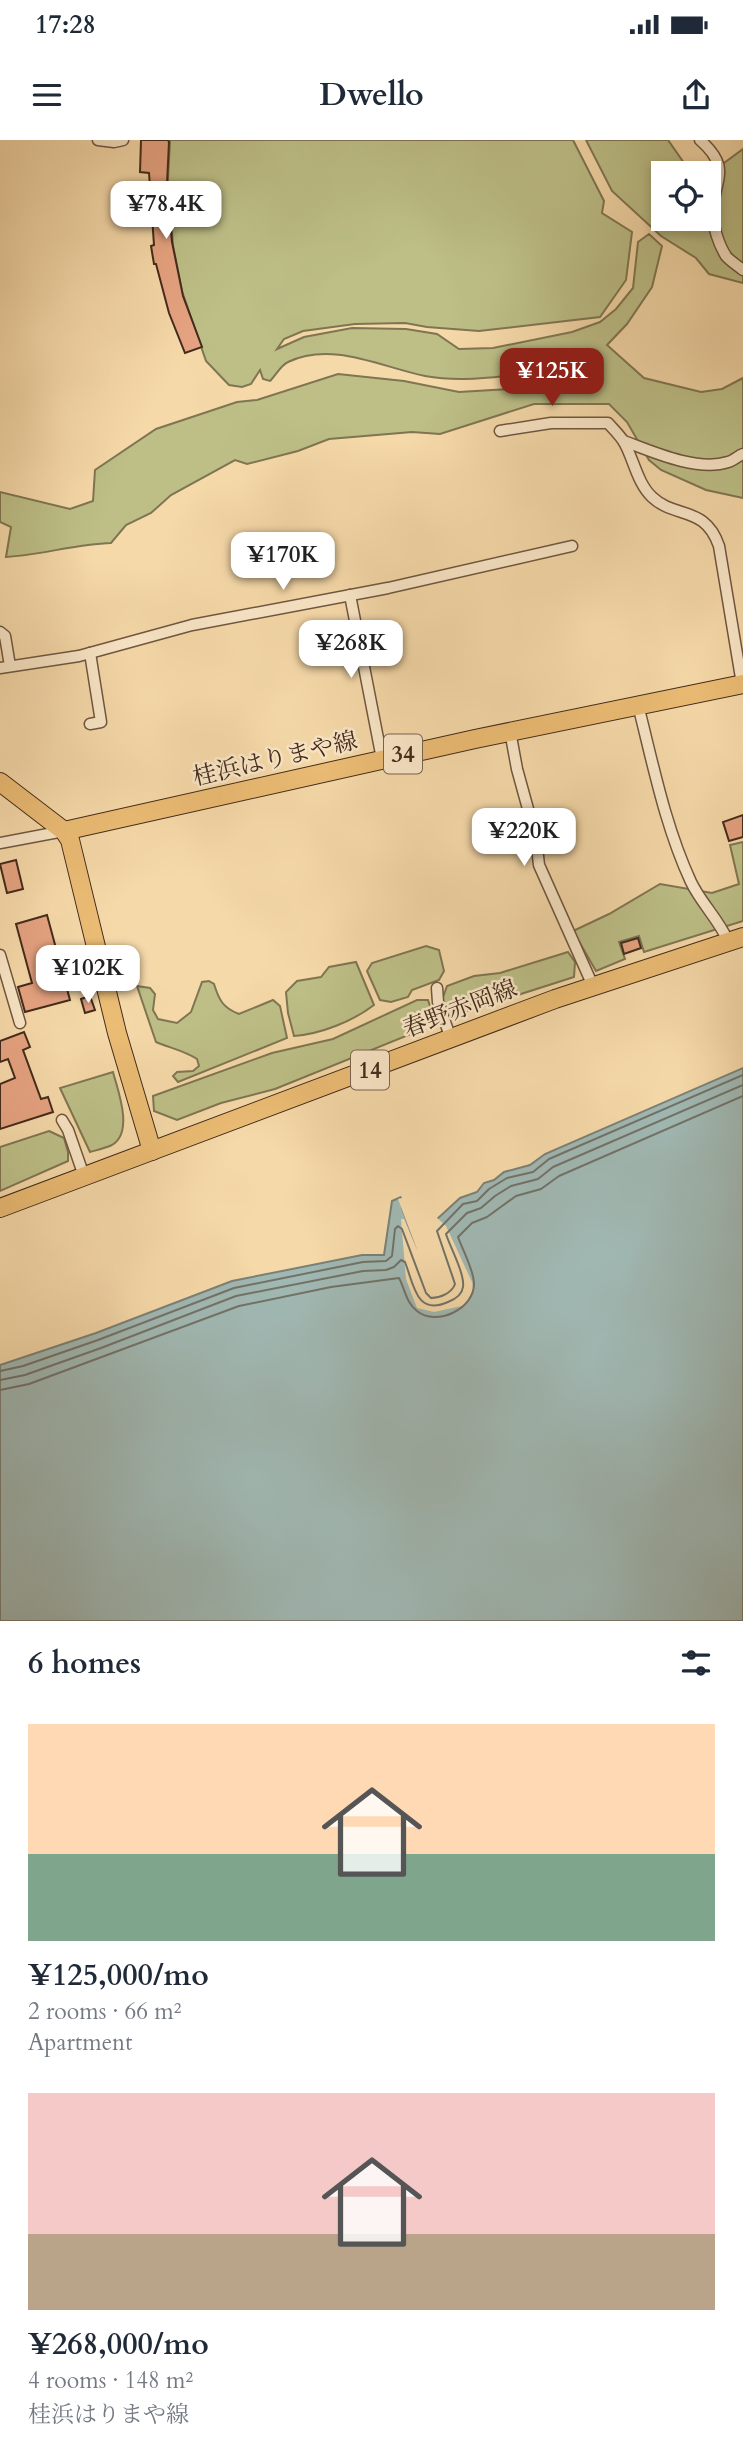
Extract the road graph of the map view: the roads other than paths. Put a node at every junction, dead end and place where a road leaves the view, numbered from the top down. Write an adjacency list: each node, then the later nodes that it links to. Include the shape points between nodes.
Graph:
1 (98, 140): 2 (street)
2 (123, 140)
3 (701, 140): 4 (street, via 718,163 714,227 727,256)
4 (743, 270)
5 (500, 431): 6 (street, via 551,423 608,423)
6 (624, 441): 7 (street, via 703,466 729,462); 13 (street, via 653,498 692,514 715,533)
7 (743, 454)
8 (572, 546): 9 (street)
9 (351, 595): 11 (street, via 192,625); 17 (street)
10 (0, 632): 12 (street, via 5,636)
11 (90, 653): 12 (street); 15 (street, via 100,722)
12 (5, 667)
13 (742, 684): 14 (main road, 桂浜はりまや線 / 34)
14 (638, 705): 16 (main road, 桂浜はりまや線 / 34); 21 (street, via 670,828 692,882 705,906)
15 (90, 724)
16 (510, 731): 17 (main road, 桂浜はりまや線 / 34); 23 (street, via 539,865)
17 (382, 759): 19 (main road, 桂浜はりまや線 / 34)
18 (0, 782): 19 (main road)
19 (64, 831): 20 (street); 28 (main road, via 75,853 117,1033)
20 (0, 843)
21 (736, 939): 23 (main road, 春野赤岡線 / 14)
22 (0, 955): 25 (street)
23 (593, 986): 26 (main road, 春野赤岡線 / 14)
24 (437, 988): 26 (street)
25 (20, 1023)
26 (452, 1039): 28 (main road, 春野赤岡線 / 14)
27 (62, 1120): 29 (street)
28 (152, 1150): 29 (main road, 春野赤岡線 / 14)
29 (84, 1177): 30 (main road, 春野赤岡線 / 14)
30 (0, 1208)

